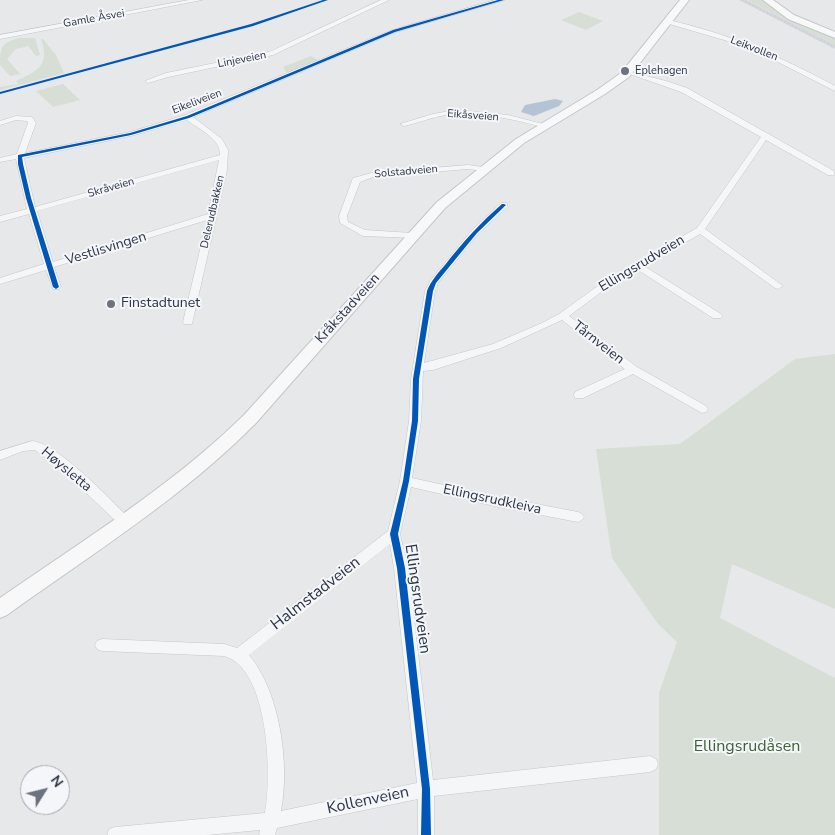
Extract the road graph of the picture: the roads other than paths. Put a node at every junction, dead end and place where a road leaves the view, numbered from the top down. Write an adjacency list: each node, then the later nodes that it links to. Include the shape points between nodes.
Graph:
1 (199, 0): 6 (street, Gamle Åsvei)
2 (386, 0): 11 (street, Linjeveien, via 271,54)
3 (502, 0): 13 (street, Eikeliveien, via 394,31)
4 (686, 0): 7 (main road, Kråkstadveien)
5 (767, 0): 8 (main road, via 797,20)
6 (188, 1): 9 (street, Gamle Åsvei)
7 (668, 22): 10 (main road, Kråkstadveien); 12 (street, Leikvollen, via 754,48)
8 (835, 34)
9 (0, 37)
10 (629, 72): 16 (main road, Kråkstadveien); 17 (street, via 684,90)
11 (148, 81)
12 (835, 89)
13 (188, 117): 18 (street, Eikeliveien, via 132,134); 19 (street, Delerudbakken, via 218,138 224,150)
14 (0, 123): 18 (street, via 16,118 31,120)
15 (404, 124): 16 (street, Eikåsveien, via 456,113)
16 (543, 125): 21 (main road, Kråkstadveien)
17 (765, 136): 22 (street); 27 (street, Ellingsrudveien)
18 (20, 156): 20 (street, Eikeliveien); 24 (street)
19 (223, 157): 24 (street, Skråveien); 25 (street, Delerudbakken)
20 (0, 160)
21 (483, 170): 28 (main road, Kråkstadveien, via 447,199); 28 (street, Solstadveien, via 468,167 372,175 355,181 343,216 344,223 363,233)
22 (831, 173)
23 (504, 205): 37 (street, via 477,228 433,283)
24 (33, 210): 26 (street, Skråveien); 30 (street)
25 (212, 216): 30 (street, Vestlisvingen); 36 (street, Delerudbakken)
26 (0, 219)
27 (700, 230): 29 (street, Ellingsrudveien); 32 (street)
28 (412, 236): 44 (main road, Kråkstadveien, via 235,435 193,471)
29 (637, 265): 34 (street, Ellingsrudveien); 35 (street)
30 (50, 267): 31 (street, Vestlisvingen); 33 (street)
31 (0, 281)
32 (778, 286)
33 (56, 287)
34 (563, 316): 37 (street, Ellingsrudveien, via 497,346); 38 (street, Tårnveien)
35 (717, 316)
36 (188, 322)
37 (419, 368): 42 (street, Ellingsrudveien)
38 (633, 370): 39 (street, Tårnveien); 40 (street, Tårnveien)
39 (580, 395)
40 (702, 409)
41 (0, 456): 44 (street, Høysletta, via 33,446 44,450)
42 (406, 481): 43 (street, Ellingsrudkleiva); 45 (street, Ellingsrudveien)
43 (578, 517)
44 (124, 521): 46 (main road, Kråkstadveien)
45 (394, 534): 48 (street, Halmstadveien); 50 (street, Ellingsrudveien)
46 (0, 608)
47 (102, 645): 48 (street, via 211,649)
48 (238, 654): 51 (street, via 256,678 274,743 276,790)
49 (650, 764): 50 (street, Kollenveien)
50 (426, 789): 51 (street, Kollenveien); 53 (street, Ellingsrudveien)
51 (270, 828): 52 (street, Kollenveien)
52 (115, 835)
53 (426, 835)

